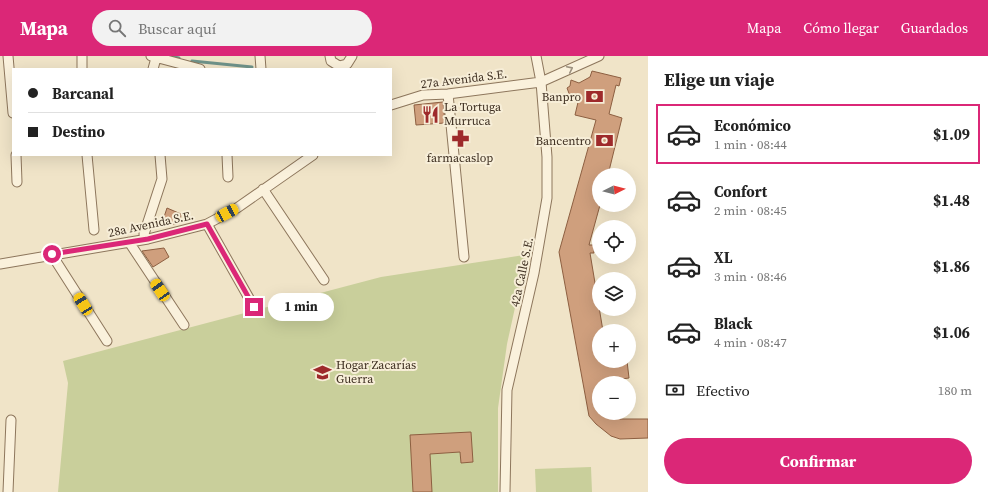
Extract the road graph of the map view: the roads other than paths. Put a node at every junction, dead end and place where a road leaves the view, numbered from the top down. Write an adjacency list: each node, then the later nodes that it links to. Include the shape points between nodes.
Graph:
1 (8, 56): 16 (street)
2 (82, 56): 10 (street)
3 (260, 56): 13 (street)
4 (330, 56): 5 (street, via 331,61 339,66 347,64)
5 (352, 56)
6 (536, 56): 14 (street, 42a Calle S.E.)
7 (599, 56): 14 (street, 27a Avenida S.E., one-way to 7)
8 (153, 57): 9 (street); 11 (street)
9 (188, 62): 12 (street)
10 (82, 68)
11 (153, 68)
12 (198, 68)
13 (261, 68)
14 (541, 82): 15 (street, 27a Avenida S.E.); 39 (street, 42a Calle S.E., via 547,157 547,198 542,237 507,390)
15 (448, 94): 17 (street, 27a Avenida S.E., via 423,95); 31 (street)
16 (12, 102)
17 (392, 105)
18 (16, 156): 24 (street)
19 (87, 156): 27 (street)
20 (160, 156): 28 (street, via 162,180)
21 (227, 156): 23 (street)
22 (312, 156): 25 (street, 28a Avenida S.E.)
23 (228, 177)
24 (17, 182)
25 (263, 189): 26 (street, 28a Avenida S.E., via 237,208); 33 (street)
26 (207, 224): 29 (street, 28a Avenida S.E.); 34 (street)
27 (94, 230)
28 (144, 234)
29 (128, 242): 30 (street, 28a Avenida S.E.); 35 (street)
30 (52, 254): 32 (street, 28a Avenida S.E.); 36 (street)
31 (464, 257)
32 (0, 264)
33 (324, 280)
34 (254, 307)
35 (184, 325)
36 (107, 341)
37 (11, 420): 38 (street)
38 (8, 492)
39 (505, 492)

